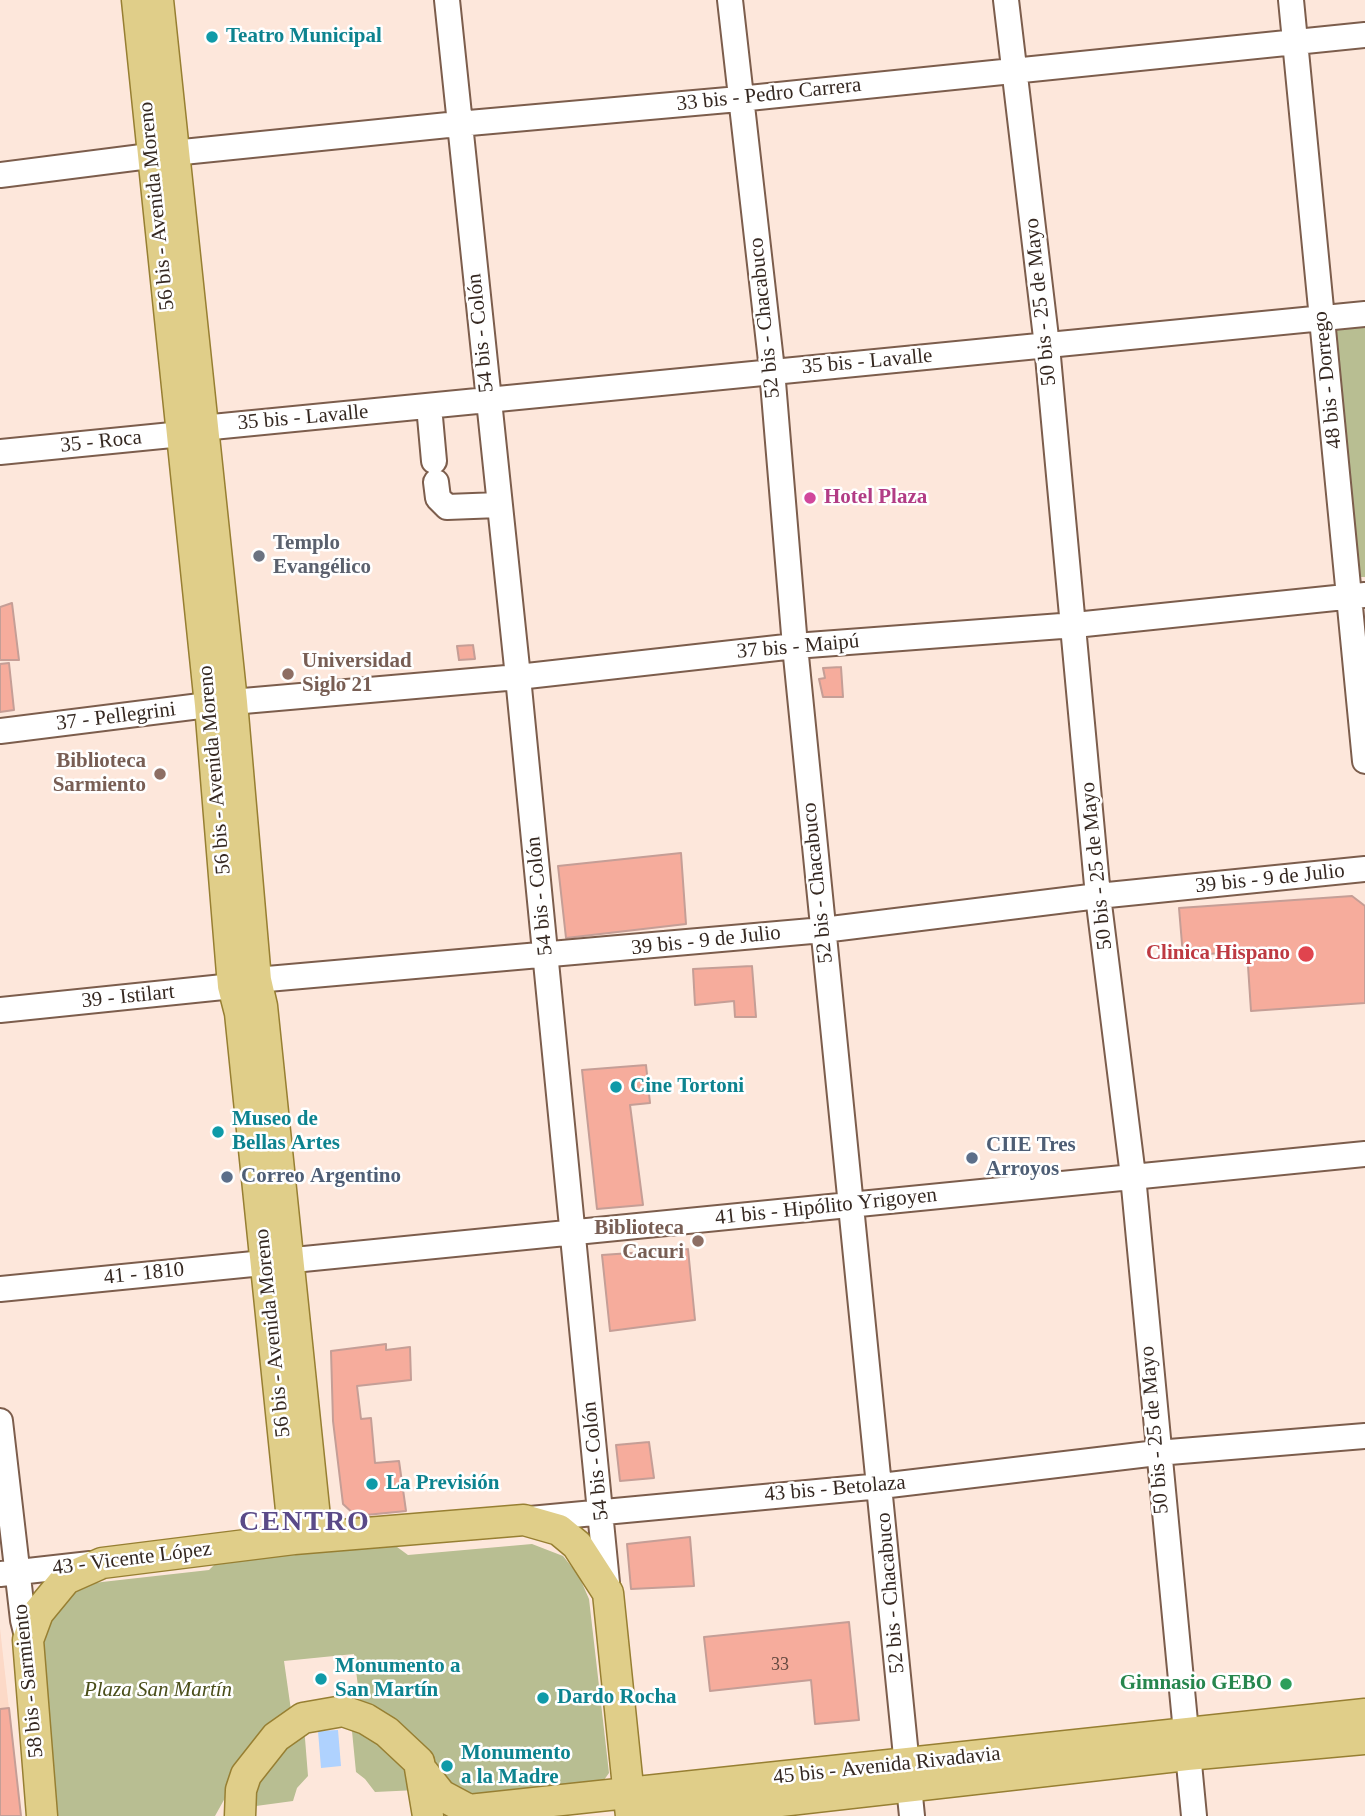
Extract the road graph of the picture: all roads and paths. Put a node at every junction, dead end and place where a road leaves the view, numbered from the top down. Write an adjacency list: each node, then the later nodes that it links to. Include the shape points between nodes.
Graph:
1 (137, 0): 12 (main road, 56 bis - Avenida Moreno)
2 (158, 0): 12 (main road, 56 bis - Avenida Moreno)
3 (447, 0): 11 (street, 54 bis - Colón)
4 (730, 0): 10 (street, 52 bis - Chacabuco)
5 (1006, 0): 9 (street, 50 bis - 25 de Mayo)
6 (1291, 0): 8 (street, 48 bis - Dorrego)
7 (1365, 35): 8 (street, 33 bis - Pedro Carrera)
8 (1295, 42): 9 (street, 33 bis - Pedro Carrera); 15 (street, 48 bis - Dorrego)
9 (1015, 71): 10 (street, 33 bis - Pedro Carrera); 16 (street, 50 bis - 25 de Mayo)
10 (739, 99): 11 (street, 33 bis - Pedro Carrera); 17 (street, 52 bis - Chacabuco)
11 (458, 124): 12 (street, 33 bis - Pedro Carrera); 18 (street, 54 bis - Colón)
12 (162, 155): 13 (street, 33 bis - Pedro Carrera); 20 (main road, 56 bis - Avenida Moreno)
13 (0, 175)
14 (1365, 314): 15 (street, 35 bis - Lavalle)
15 (1322, 318): 16 (street, 35 bis - Lavalle); 23 (street, 48 bis - Dorrego)
16 (1046, 346): 17 (street, 35 bis - Lavalle); 24 (street, 50 bis - 25 de Mayo)
17 (772, 370): 18 (street, 35 bis - Lavalle); 25 (street, 52 bis - Chacabuco)
18 (488, 401): 19 (street, 35 bis - Lavalle); 22 (street, 54 bis - Colón)
19 (429, 406): 20 (street, 35 bis - Lavalle); 22 (street, via 438,498 447,507)
20 (192, 431): 21 (street, 35 - Roca); 27 (main road, 56 bis - Avenida Moreno)
21 (0, 452)
22 (499, 505): 26 (street, 54 bis - Colón)
23 (1357, 596): 24 (street, 37 bis - Maipú); 29 (street, 48 bis - Dorrego)
24 (1075, 625): 25 (street, 37 bis - Maipú); 31 (street, 50 bis - 25 de Mayo)
25 (795, 646): 26 (street, 37 bis - Maipú); 32 (street, 52 bis - Chacabuco)
26 (518, 677): 27 (street, 37 bis - Maipú); 33 (street, 54 bis - Colón)
27 (221, 704): 28 (street, 37 - Pellegrini); 34 (main road, 56 bis - Avenida Moreno)
28 (0, 731)
29 (1365, 761)
30 (1365, 869): 31 (street, 39 bis - 9 de Julio)
31 (1098, 896): 32 (street, 39 bis - 9 de Julio); 37 (street, 50 bis - 25 de Mayo)
32 (823, 930): 33 (street, 39 bis - 9 de Julio); 38 (street, 52 bis - Chacabuco)
33 (546, 956): 34 (street, 39 bis - 9 de Julio); 39 (street, 54 bis - Colón)
34 (245, 983): 35 (street, 39 - Istilart); 40 (main road, 56 bis - Avenida Moreno, via 240,1013)
35 (0, 1010)
36 (1365, 1154): 37 (street, 41 bis - Hipólito Yrigoyen)
37 (1133, 1176): 38 (street, 41 bis - Hipólito Yrigoyen); 44 (street, 50 bis - 25 de Mayo)
38 (851, 1204): 39 (street, 41 bis - Hipólito Yrigoyen); 45 (street, 52 bis - Chacabuco)
39 (573, 1233): 40 (street, 41 bis - Hipólito Yrigoyen); 46 (street, 54 bis - Colón)
40 (277, 1262): 41 (street, 41 - 1810); 48 (main road, 56 bis - Avenida Moreno)
41 (0, 1289)
42 (0, 1422): 50 (street, 58 bis - Sarmiento)
43 (1365, 1436): 44 (street, 43 bis - Betolaza)
44 (1157, 1453): 45 (street, 43 bis - Betolaza); 55 (street, 50 bis - 25 de Mayo)
45 (881, 1486): 46 (street, 43 bis - Betolaza); 57 (street, 52 bis - Chacabuco)
46 (601, 1510): 47 (street, 43 bis - Betolaza); 51 (street, 54 bis - Colón)
47 (524, 1520): 48 (main road, 43 bis - Betolaza); 51 (main road, via 559,1530 577,1545)
48 (305, 1538): 49 (main road, 43 - Vicente López)
49 (102, 1563): 50 (street, 43 - Vicente López); 52 (main road, via 66,1579 55,1590 38,1614)
50 (9, 1573): 52 (street, 58 bis - Sarmiento)
51 (608, 1592): 58 (main road, 54 bis - Colón)
52 (28, 1640): 60 (main road, 58 bis - Sarmiento)
53 (1365, 1714): 55 (main road, 45 bis - Avenida Rivadavia)
54 (1365, 1739): 55 (main road, 45 bis - Avenida Rivadavia)
55 (1186, 1744): 57 (main road, 45 bis - Avenida Rivadavia); 63 (street, 50 bis - 25 de Mayo)
56 (423, 1772): 58 (main road, 45 bis - Avenida Rivadavia, via 441,1795 469,1810); 59 (main road, 45 bis - Avenida Rivadavia, via 407,1749 366,1719 343,1711 324,1712 291,1724 261,1753 246,1775); 61 (main road)
57 (909, 1790): 58 (main road, 45 bis - Avenida Rivadavia); 62 (main road, 45 bis - Avenida Rivadavia)
58 (630, 1805)
59 (238, 1813)
60 (42, 1816)
61 (428, 1816)
62 (649, 1816)
63 (1194, 1816)

